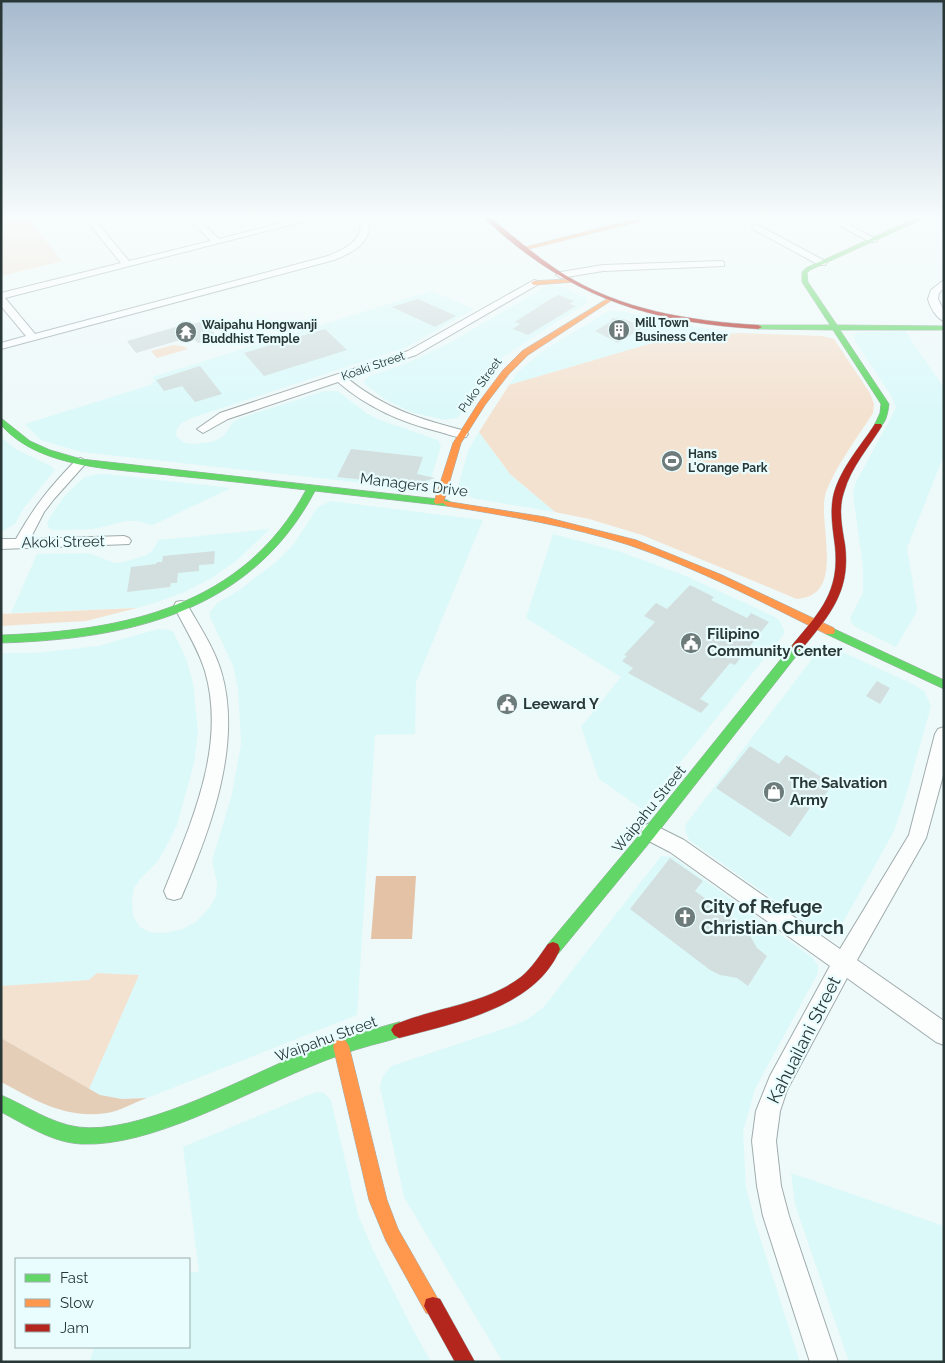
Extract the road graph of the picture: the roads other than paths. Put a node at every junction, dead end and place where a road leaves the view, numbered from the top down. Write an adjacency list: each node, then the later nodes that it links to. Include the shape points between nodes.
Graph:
1 (60, 283): 8 (street)
2 (239, 283): 13 (street)
3 (534, 283): 4 (street); 15 (street, Koaki Street, via 426,346)
4 (549, 283)
5 (573, 283): 9 (street)
6 (806, 283): 12 (street, Waipahu Street)
7 (944, 283): 10 (street, via 932,295 932,301)
8 (1, 298): 13 (street)
9 (609, 300): 12 (street, via 724,326); 18 (street, Puko Street, via 517,359)
10 (944, 318)
11 (944, 328): 12 (street)
12 (837, 329): 26 (street, Waipahu Street, via 886,408 840,491 836,504 842,579 833,602)
13 (33, 338): 14 (street)
14 (1, 346)
15 (340, 378): 17 (street, Koaki Street, via 224,416); 18 (street, via 363,398 387,412)
16 (1, 420): 19 (street, Managers Drive, via 28,444)
17 (203, 429)
18 (462, 434): 21 (street, Puko Street)
19 (81, 462): 20 (street, Managers Drive); 23 (street, via 49,496)
20 (312, 488): 21 (street, Managers Drive); 25 (street, via 288,529 264,555 227,583)
21 (439, 502): 26 (street, Managers Drive, via 556,523 639,546 699,569)
22 (124, 541): 23 (street, Akoki Street)
23 (21, 543): 24 (street, Akoki Street)
24 (1, 544)
25 (180, 606): 27 (street, via 118,627 83,634); 31 (street, via 204,648 213,673 218,698 219,739 212,784)
26 (816, 623): 28 (street, Managers Drive); 30 (street, Waipahu Street)
27 (1, 639)
28 (944, 685)
29 (944, 734): 32 (street, Kahuailani Street, via 917,838)
30 (650, 832): 32 (street, via 677,846); 34 (street, Waipahu Street, via 526,982 505,996 466,1010)
31 (174, 891)
32 (844, 962): 33 (street); 37 (street, Kahuailani Street, via 778,1084 768,1111 764,1141 776,1216)
33 (944, 1034)
34 (341, 1046): 35 (street, Waipahu Street, via 179,1114 118,1133 69,1135); 36 (street, via 378,1200 392,1235)
35 (1, 1103)
36 (466, 1362)
37 (824, 1362)

